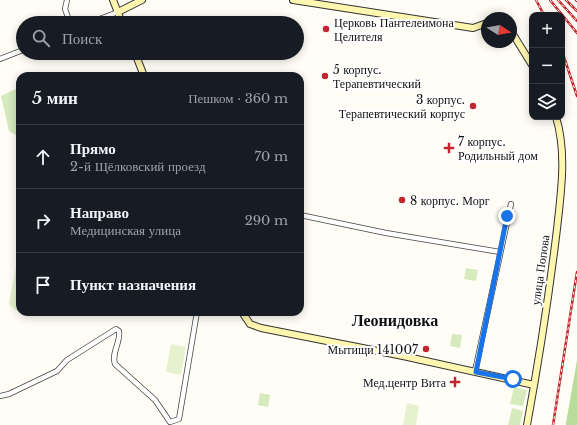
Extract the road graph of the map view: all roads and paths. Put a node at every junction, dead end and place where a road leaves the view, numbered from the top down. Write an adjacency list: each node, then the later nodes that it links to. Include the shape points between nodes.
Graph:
1 (67, 0): 6 (street, via 65,9)
2 (113, 0): 5 (street)
3 (142, 0): 5 (street)
4 (293, 0): 9 (street, via 473,28)
5 (118, 12): 7 (street); 8 (street)
6 (68, 16)
7 (107, 16)
8 (119, 16)
9 (481, 25)
10 (517, 41): 14 (street)
11 (16, 53): 12 (street)
12 (0, 59)
13 (138, 60): 15 (street)
14 (529, 60)
15 (142, 72)
16 (557, 120): 23 (street, улица Попова, via 560,131 561,186 554,257)
17 (511, 204): 19 (street)
18 (304, 216): 19 (street)
19 (500, 252): 22 (street)
20 (196, 316): 24 (street, via 179,419 175,421 170,422 155,400 115,364 114,356 119,335 119,330 116,329 67,360 57,371)
21 (245, 316): 22 (street, via 250,324 272,330)
22 (476, 372): 23 (street)
23 (534, 385): 25 (street, улица Попова)
24 (0, 396)
25 (527, 425)

